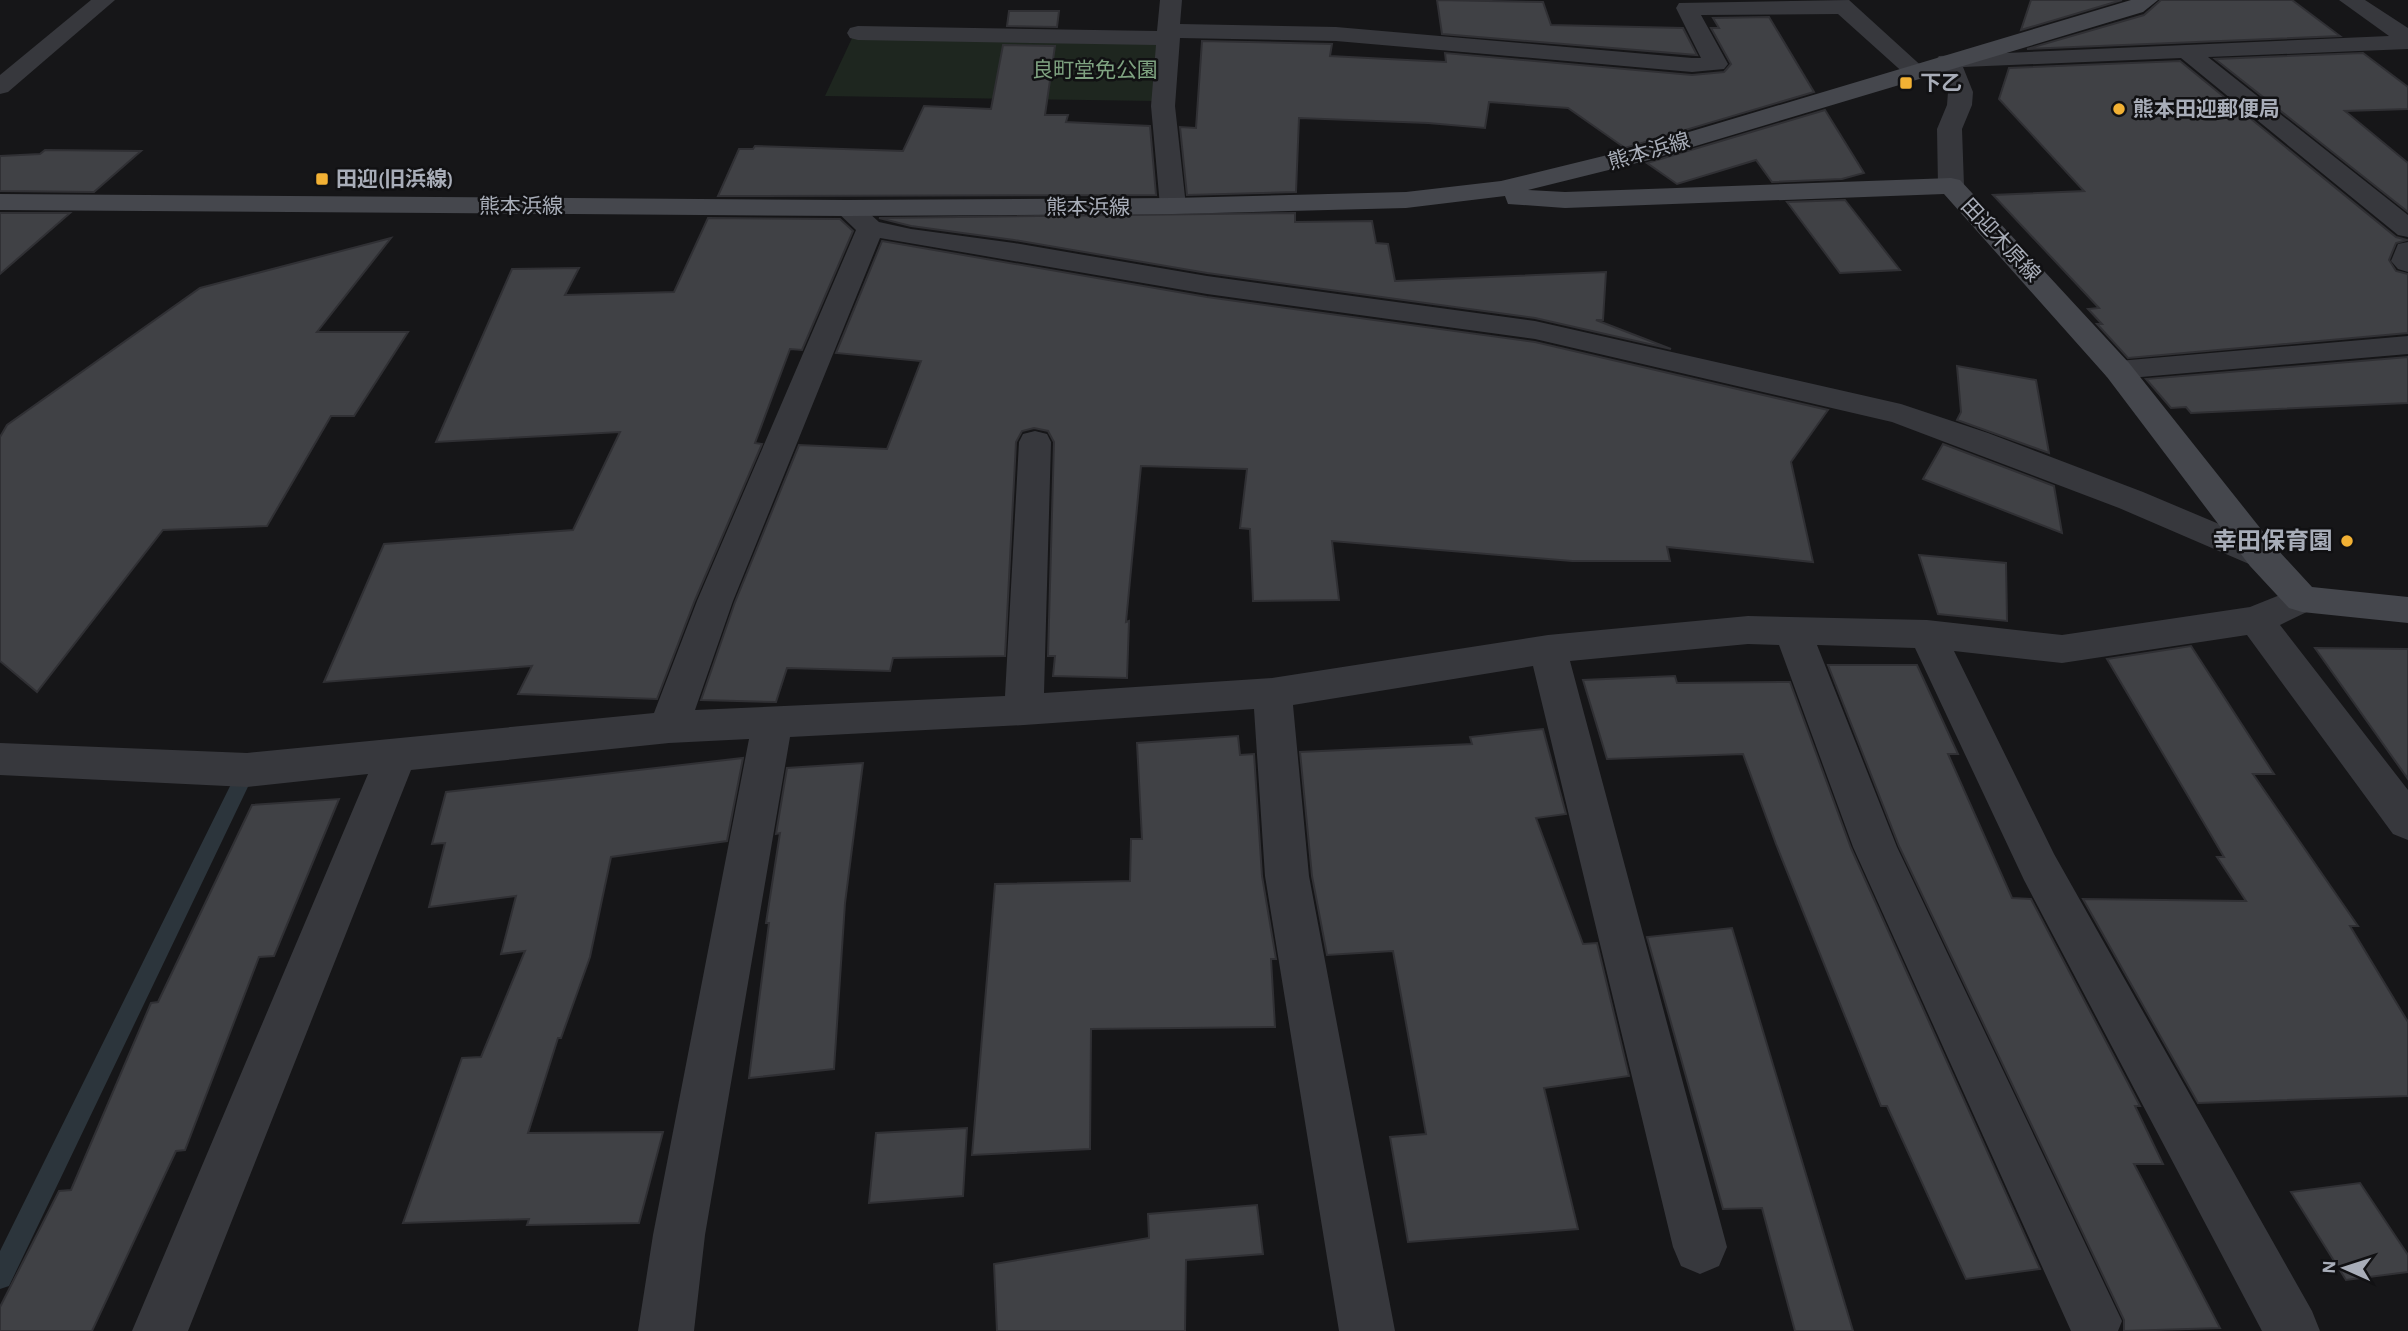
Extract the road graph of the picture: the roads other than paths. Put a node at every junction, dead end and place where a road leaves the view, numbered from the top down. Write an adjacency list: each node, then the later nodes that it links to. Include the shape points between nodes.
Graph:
1 (104, 0): 12 (street)
2 (1171, 0): 7 (street)
3 (2147, 0): 10 (main road, 熊本浜線)
4 (2350, 0): 8 (street)
5 (1838, 3): 7 (street, via 1687,8 1716,64 1336,34); 11 (street)
6 (858, 33): 7 (street)
7 (1169, 35): 16 (street, via 1163,106)
8 (2408, 40): 9 (street)
9 (2186, 51): 10 (street); 18 (street)
10 (1947, 61): 11 (main road, 熊本浜線); 13 (street, via 1961,88 1949,129 1954,167)
11 (1915, 71): 14 (main road, 熊本浜線, via 1640,155 1501,189)
12 (0, 86)
13 (1951, 186): 14 (main road, 田迎木原線, via 1565,200); 22 (main road, 田迎木原線)
14 (1448, 195): 16 (main road, 熊本浜線, via 1406,201)
15 (0, 202): 17 (main road, 熊本浜線)
16 (1173, 206): 17 (main road, 熊本浜線)
17 (858, 218): 24 (street, via 911,237 1207,285 1535,330 1901,414 2131,500); 34 (street)
18 (2408, 229)
19 (2408, 250): 20 (street)
20 (2408, 263)
21 (2408, 345): 22 (street)
22 (2118, 370): 24 (main road, 田迎木原線)
23 (1035, 442): 32 (street)
24 (2263, 557): 25 (main road, 田迎木原線)
25 (2302, 599): 26 (main road); 27 (street)
26 (2408, 610)
27 (2256, 620): 29 (street, via 2062,649); 37 (street)
28 (1793, 631): 29 (street); 30 (street, via 1748,630); 39 (street, via 1875,847)
29 (1927, 634): 43 (street, via 2039,867)
30 (1548, 649): 31 (street); 38 (street)
31 (1272, 694): 32 (street); 42 (street, via 1287,876)
32 (1024, 710): 33 (street)
33 (773, 720): 34 (street); 41 (street, via 679,1235)
34 (669, 727): 35 (street)
35 (396, 755): 36 (street, via 247,770); 40 (street)
36 (0, 759)
37 (2408, 822)
38 (1700, 1247)
39 (2095, 1321)
40 (160, 1331)
41 (666, 1331)
42 (1367, 1331)
43 (2292, 1331)

